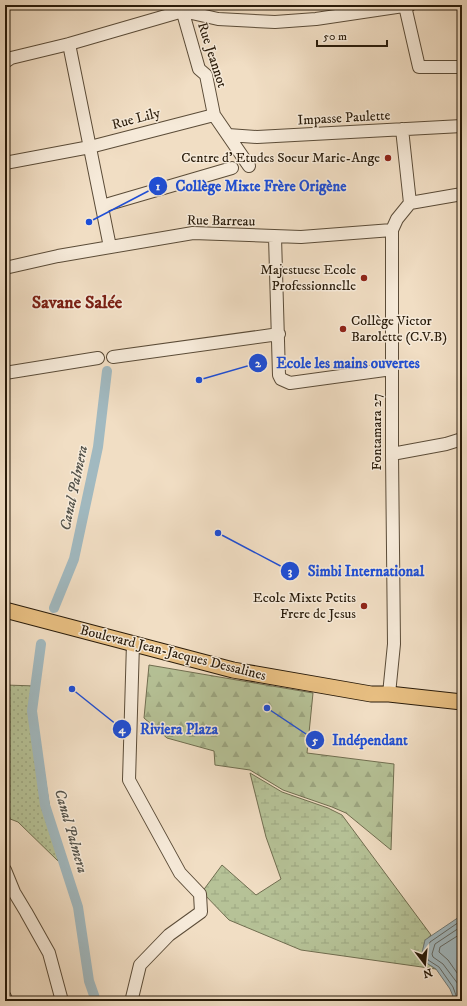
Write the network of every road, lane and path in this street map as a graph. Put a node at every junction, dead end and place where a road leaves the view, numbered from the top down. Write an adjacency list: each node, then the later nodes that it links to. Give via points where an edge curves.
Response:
1 (408, 6): 3 (street); 6 (street, via 419,67)
2 (182, 8): 3 (street, via 218,19 275,22 316,19); 4 (street); 7 (street, Rue Jeannot, via 199,69 206,75)
3 (360, 8)
4 (69, 44): 5 (street); 11 (street)
5 (5, 62)
6 (462, 67)
7 (214, 114): 10 (street); 11 (street, Rue Lily)
8 (462, 126): 9 (street, Impasse Paulette)
9 (402, 129): 10 (street, Impasse Paulette, via 257,137); 16 (street)
10 (228, 135): 13 (street)
11 (90, 147): 12 (street, Rue Lily); 17 (street)
12 (5, 163)
13 (249, 166)
14 (232, 168): 17 (street)
15 (462, 194): 16 (street)
16 (410, 203): 18 (street)
17 (102, 206): 20 (street)
18 (392, 230): 19 (street, Rue Barreau); 25 (street, Fontamara 27)
19 (275, 237): 20 (street, Rue Barreau, via 193,234); 22 (street)
20 (110, 247): 21 (street, Rue Barreau)
21 (5, 268)
22 (278, 334): 23 (street); 25 (street, via 279,375 281,379 290,383)
23 (113, 357)
24 (98, 358): 26 (street)
25 (392, 369): 28 (street, Fontamara 27)
26 (5, 373)
27 (462, 439): 28 (street)
28 (392, 454): 31 (street, Fontamara 27, via 394,644)
29 (5, 610): 30 (main road, Boulevard Jean-Jacques Dessalines)
30 (133, 643): 31 (main road, Boulevard Jean-Jacques Dessalines, via 233,670 371,694); 37 (street, via 129,780 180,873 200,894 201,912 169,935 140,965)
31 (389, 694): 32 (main road, Boulevard Jean-Jacques Dessalines)
32 (462, 702)
33 (5, 870): 36 (street, via 14,892 49,953)
34 (5, 997): 35 (street)
35 (6, 1001)
36 (62, 1001)
37 (132, 1001)

